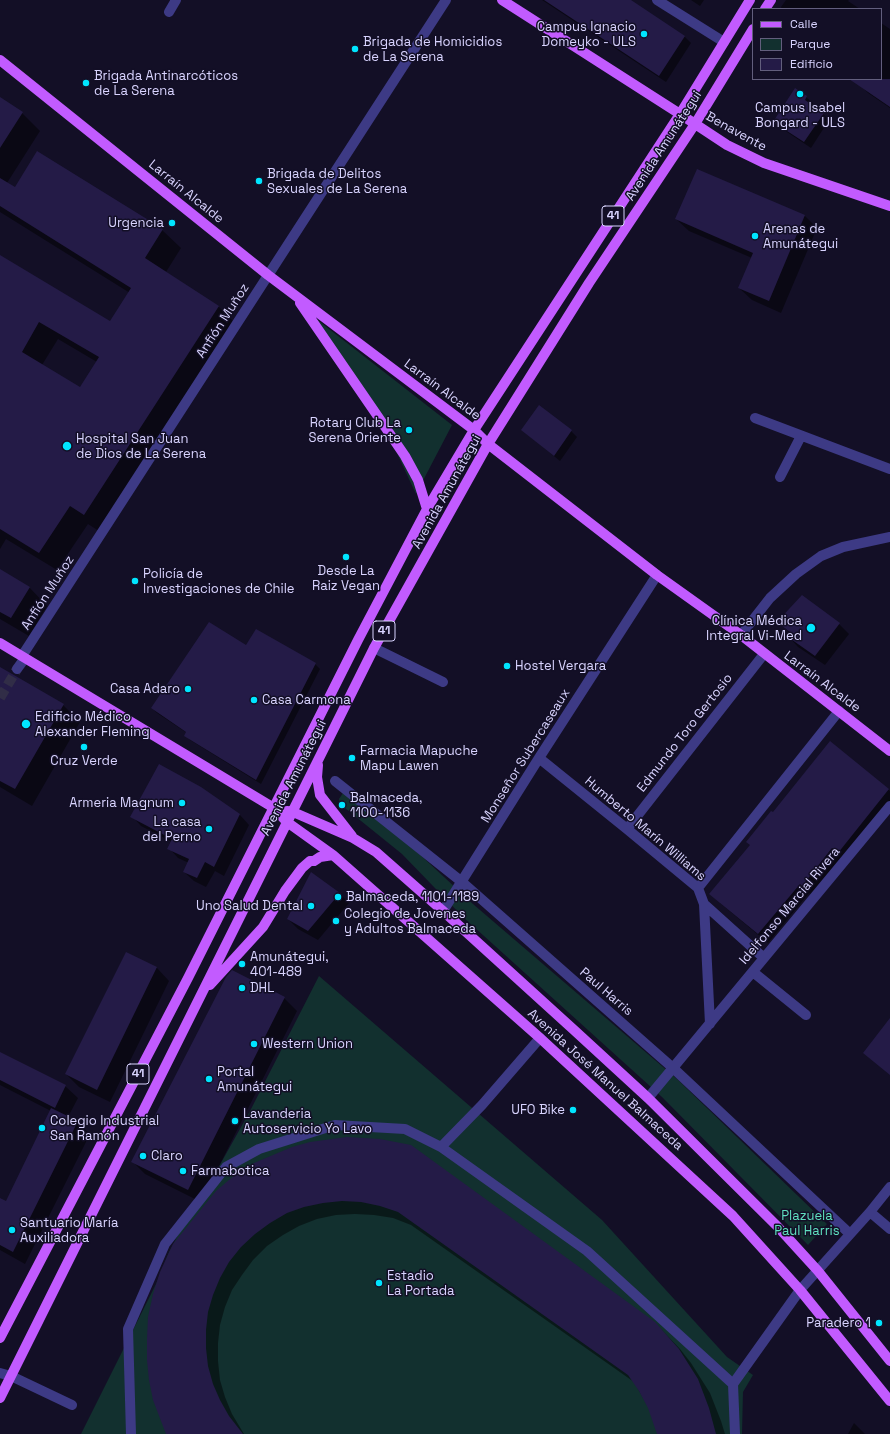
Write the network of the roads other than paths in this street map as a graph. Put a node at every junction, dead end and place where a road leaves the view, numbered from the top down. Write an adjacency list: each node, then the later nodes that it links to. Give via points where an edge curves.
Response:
1 (176, 0): 6 (street)
2 (446, 0): 13 (street, Anfión Muñoz)
3 (502, 0): 10 (main road, Benavente)
4 (658, 0): 8 (street)
5 (750, 0): 8 (main road, Avenida Amunátegui / 41)
6 (169, 12)
7 (752, 31): 11 (main road, Avenida Amunátegui / 41)
8 (724, 42): 10 (main road, Avenida Amunátegui / 41)
9 (0, 60): 13 (main road, Larraín Alcalde)
10 (680, 114): 11 (main road, Benavente); 16 (main road, Avenida Amunátegui / 41)
11 (695, 124): 12 (main road, Benavente, via 727,145 764,163); 18 (main road, Avenida Amunátegui / 41, via 589,283)
12 (890, 206)
13 (268, 275): 14 (main road, Larraín Alcalde); 28 (street, Anfión Muñoz)
14 (296, 296): 16 (main road, Larraín Alcalde); 21 (main road, via 405,456 418,480)
15 (755, 418): 17 (street)
16 (474, 430): 18 (main road, Larraín Alcalde); 21 (main road, Avenida Amunátegui / 41)
17 (801, 436): 19 (street); 20 (street)
18 (488, 444): 23 (main road, Larraín Alcalde); 26 (main road, Avenida Amunátegui / 41)
19 (890, 469)
20 (780, 476)
21 (427, 509): 37 (main road, Avenida Amunátegui / 41)
22 (890, 537): 24 (street, via 843,547 821,556 770,598)
23 (657, 575): 24 (main road, Larraín Alcalde); 33 (street, Monseñor Subercaseaux)
24 (741, 635): 27 (main road, Larraín Alcalde)
25 (0, 643): 28 (main road, Avenida José Manuel Balmaceda)
26 (374, 648): 30 (street); 34 (main road, Avenida Amunátegui / 41)
27 (764, 654): 31 (main road, Larraín Alcalde); 40 (street, Edmundo Toro Gertosio)
28 (24, 657): 29 (street, Anfión Muñoz); 37 (main road, Avenida José Manuel Balmaceda)
29 (17, 669)
30 (443, 682)
31 (839, 711): 32 (main road, Larraín Alcalde); 44 (street)
32 (890, 751)
33 (539, 758): 40 (street, Humberto Marín Williams); 43 (street, Monseñor Subercaseaux)
34 (318, 762): 38 (main road, Avenida Amunátegui / 41); 41 (main road, via 316,777 320,795)
35 (335, 781): 43 (street, Paul Harris)
36 (890, 806): 47 (street, Idelfonso Marcial Rivera)
37 (274, 808): 38 (main road, Avenida José Manuel Balmaceda); 39 (main road, Avenida José Manuel Balmaceda); 62 (main road, Avenida Amunátegui / 41)
38 (293, 812): 39 (main road, Avenida Amunátegui / 41); 41 (main road, Avenida José Manuel Balmaceda)
39 (287, 822): 42 (main road, Avenida José Manuel Balmaceda); 49 (main road, Avenida Amunátegui / 41)
40 (627, 829): 44 (street, Humberto Marín Williams)
41 (353, 838): 46 (main road, Avenida José Manuel Balmaceda, via 376,852)
42 (333, 855): 49 (main road, via 310,861 302,868 263,927); 52 (main road, Avenida José Manuel Balmaceda)
43 (462, 882): 46 (street, Monseñor Subercaseaux); 53 (street, Paul Harris)
44 (698, 888): 45 (street, Humberto Marín Williams)
45 (704, 904): 47 (street, Humberto Marín Williams); 51 (street)
46 (443, 911): 54 (main road, Avenida José Manuel Balmaceda)
47 (764, 958): 48 (street, Idelfonso Marcial Rivera)
48 (753, 972): 50 (street); 51 (street, Idelfonso Marcial Rivera)
49 (200, 995): 65 (main road, Avenida Amunátegui / 41)
50 (806, 1015)
51 (710, 1024): 53 (street, Idelfonso Marcial Rivera)
52 (540, 1038): 55 (street); 61 (main road, Avenida José Manuel Balmaceda, via 733,1216)
53 (673, 1068): 54 (street, Idelfonso Marcial Rivera); 59 (street, Paul Harris)
54 (648, 1098): 60 (main road, Avenida José Manuel Balmaceda, via 758,1206)
55 (442, 1147): 66 (street, via 587,1250); 70 (street, via 405,1129 334,1125 259,1149 226,1167 165,1244 128,1329)
56 (890, 1187): 57 (street)
57 (870, 1212): 58 (street); 59 (street)
58 (890, 1229)
59 (850, 1234): 60 (street)
60 (818, 1271): 61 (street); 63 (main road, Avenida José Manuel Balmaceda)
61 (800, 1290): 66 (street); 68 (main road, Avenida José Manuel Balmaceda)
62 (0, 1338)
63 (890, 1361)
64 (0, 1373): 65 (street)
65 (11, 1376): 67 (main road, Avenida Amunátegui / 41); 69 (street)
66 (733, 1384): 71 (street)
67 (0, 1398)
68 (890, 1401)
69 (72, 1405)
70 (131, 1434)
71 (735, 1434)

